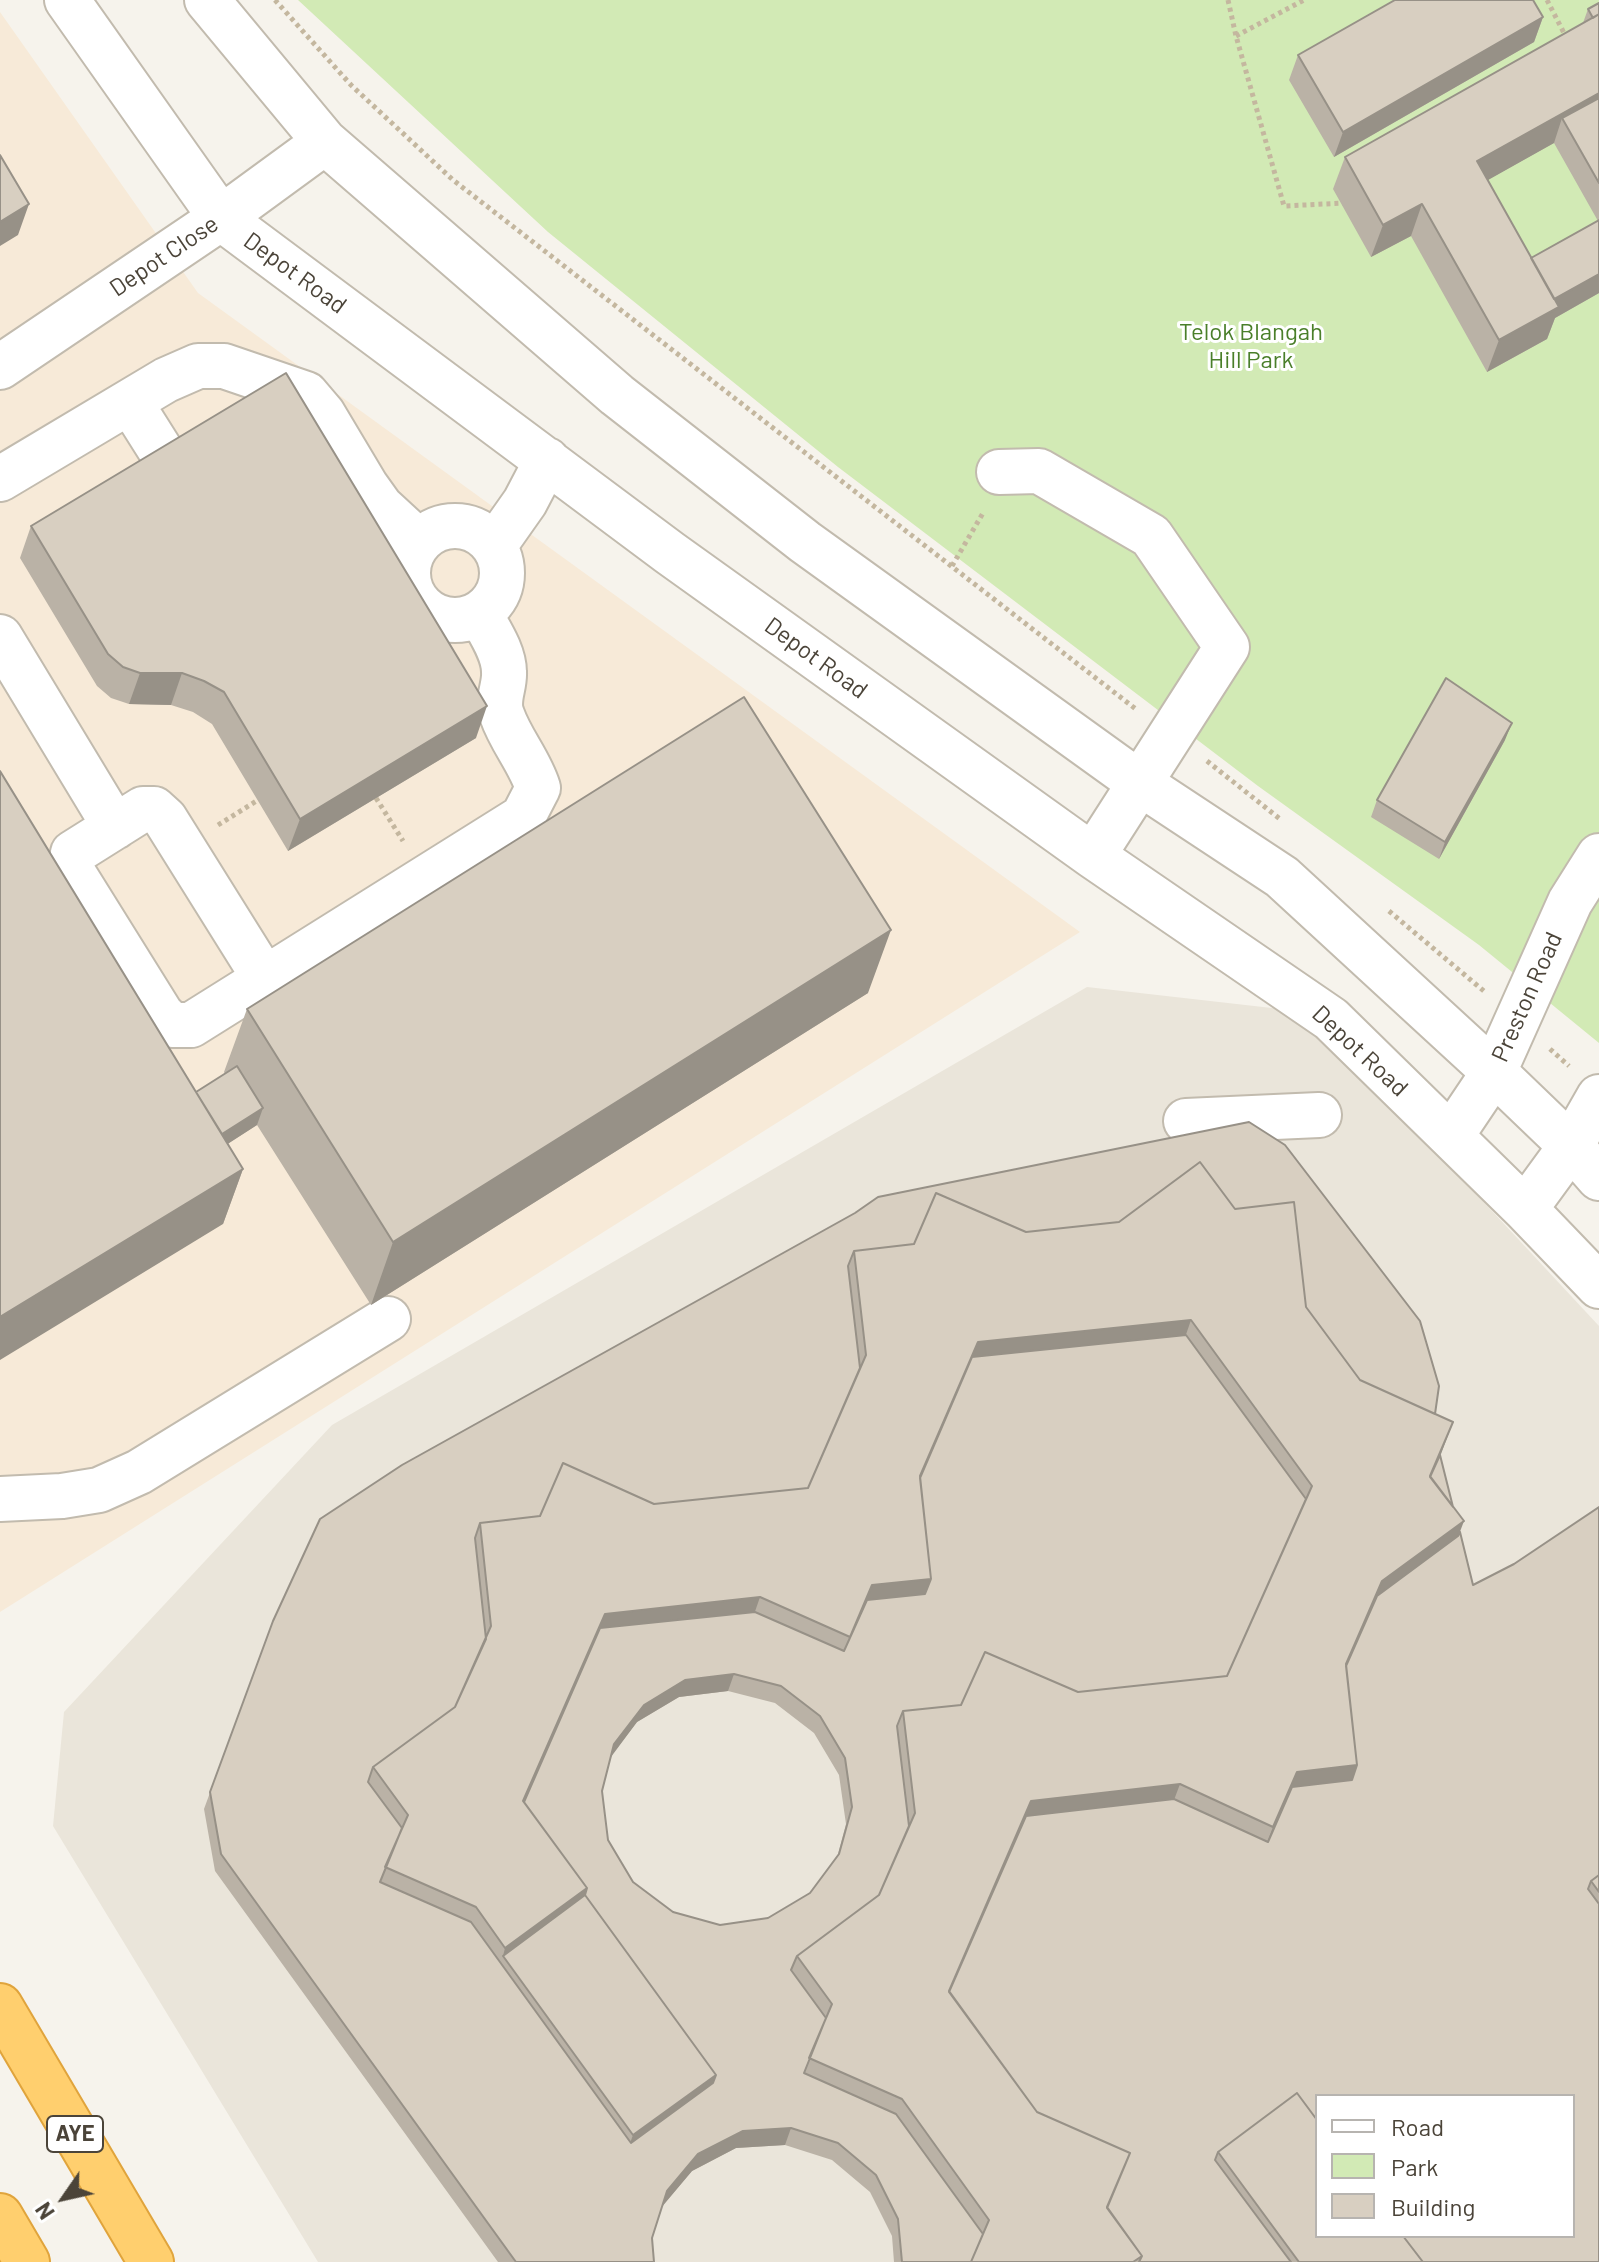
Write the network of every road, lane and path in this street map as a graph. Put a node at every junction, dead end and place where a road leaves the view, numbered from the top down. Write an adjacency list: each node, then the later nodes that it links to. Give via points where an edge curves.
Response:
1 (67, 0): 11 (street, Depot Road)
2 (207, 0): 9 (street)
3 (275, 0): 21 (path, via 351,85 453,180)
4 (1228, 0): 7 (path)
5 (1304, 0): 7 (path)
6 (1547, 0): 8 (path)
7 (1236, 36): 10 (path, via 1284,206)
8 (1568, 40)
9 (325, 142): 11 (street, Depot Close); 25 (street, via 617,395 805,542)
10 (1353, 205)
11 (221, 218): 12 (street, Depot Close); 14 (street, Depot Road)
12 (0, 367)
13 (130, 402): 15 (street); 17 (street); 19 (street, via 198,366 224,366 306,394 381,507)
14 (547, 460): 20 (street); 28 (street, Depot Road)
15 (171, 467)
16 (999, 472): 24 (street, via 1039,471 1151,536 1227,647)
17 (0, 479)
18 (980, 520): 21 (path)
19 (419, 542): 20 (street, via 436,530 457,526 478,532); 22 (street, via 409,563 409,585 420,604 437,617 459,620)
20 (494, 546): 22 (street, via 501,583 494,601)
21 (952, 566): 24 (path)
22 (480, 614): 31 (street, via 501,657 502,716 538,788 523,817)
23 (0, 637): 27 (street)
24 (1170, 737): 25 (street); 26 (path, via 1225,773)
25 (1141, 784): 28 (street); 33 (street, via 1282,877)
26 (1285, 824)
27 (115, 827): 31 (street, via 143,809 154,809 165,819); 31 (street, via 73,853 70,868 161,1014 172,1025 191,1025)
28 (1093, 856): 37 (street, Depot Road, via 1331,1019)
29 (1599, 856): 32 (street, Preston Road, via 1570,902)
30 (1380, 904): 32 (path)
31 (265, 979)
32 (1518, 1020): 33 (street, Preston Road); 34 (path)
33 (1494, 1072): 37 (street, Preston Road); 38 (street)
34 (1588, 1085): 38 (street)
35 (1319, 1115): 36 (street)
36 (1186, 1121)
37 (1451, 1136): 39 (street, Depot Road)
38 (1585, 1162): 39 (street)
39 (1525, 1209): 40 (street, Depot Road)
40 (1599, 1286)
41 (388, 1319): 42 (street, via 139,1472 99,1490)
42 (0, 1499)
43 (0, 2006): 46 (highway, AYE)
44 (0, 2216): 45 (highway)
45 (27, 2262)
46 (151, 2262)

